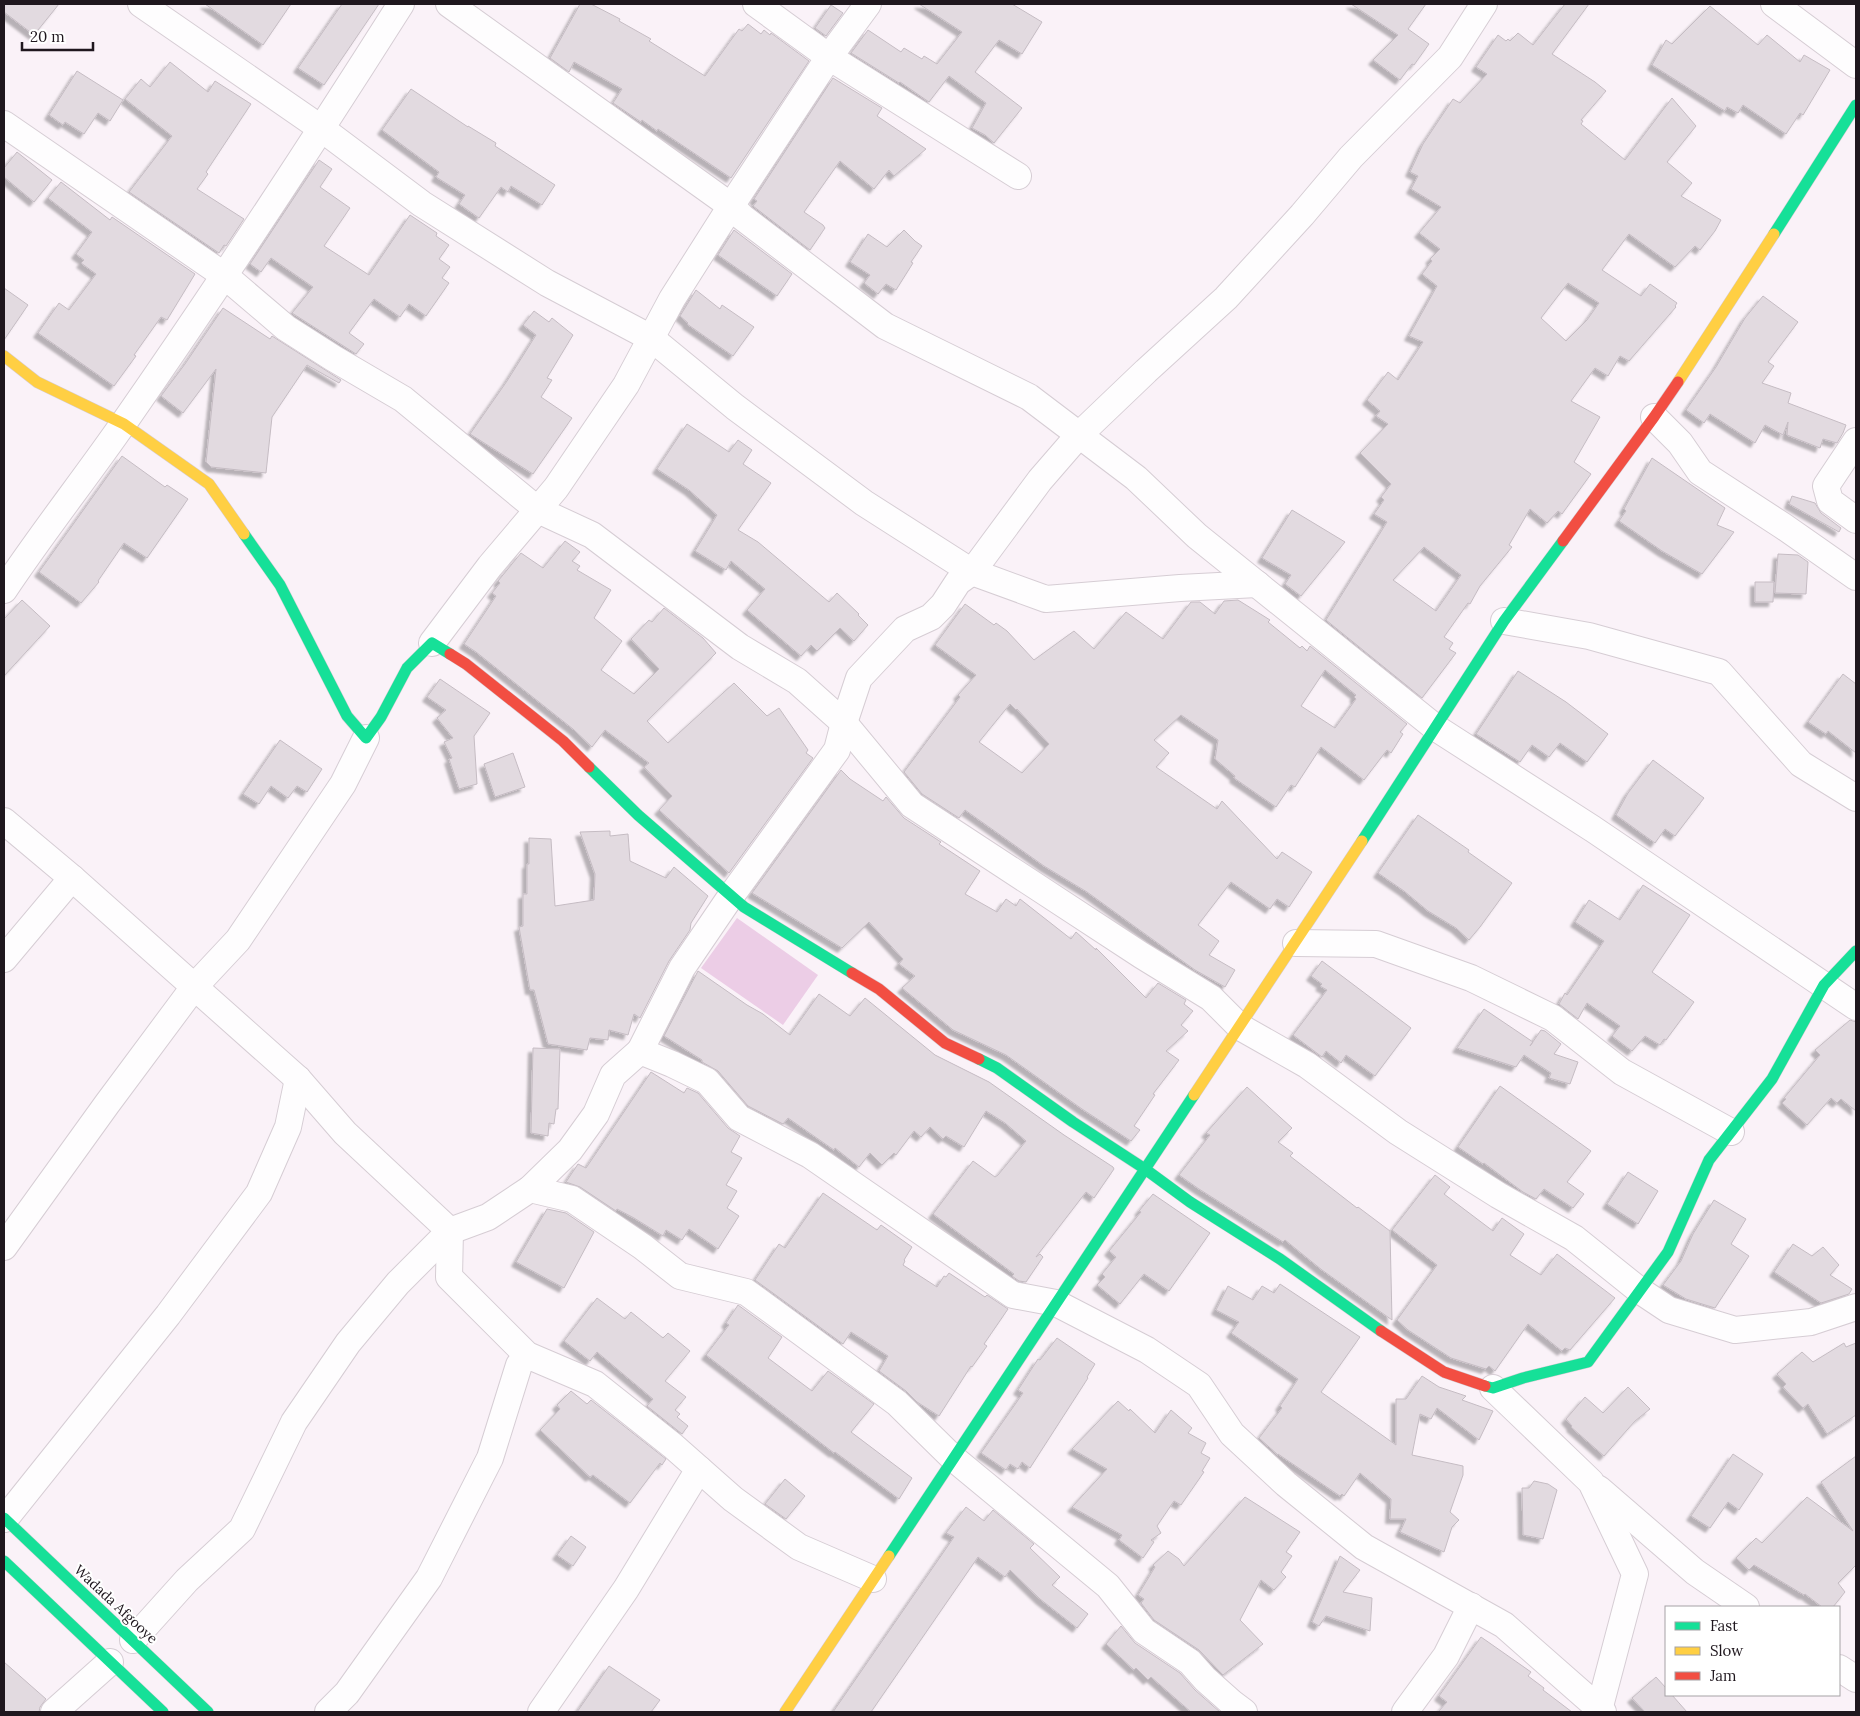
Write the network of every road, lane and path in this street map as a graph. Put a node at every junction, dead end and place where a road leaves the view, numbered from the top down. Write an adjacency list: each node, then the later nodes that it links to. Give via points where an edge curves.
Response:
1 (140, 4): 12 (street)
2 (401, 4): 12 (street)
3 (449, 4): 14 (street)
4 (756, 4): 8 (street)
5 (868, 4): 8 (street)
6 (1484, 4): 20 (street, via 1450,57 1351,157 1226,298)
7 (1774, 4): 9 (street)
8 (829, 57): 13 (street); 14 (street)
9 (1856, 65)
10 (1856, 105): 18 (main road)
11 (4, 124): 15 (street)
12 (322, 130): 15 (street); 16 (street, via 422,204 547,283)
13 (1018, 176)
14 (731, 206): 16 (street); 20 (street, via 885,326 1029,397)
15 (225, 276): 19 (street); 22 (street, via 286,328 402,399)
16 (651, 338): 22 (street, via 626,385); 24 (street, via 735,407 864,503)
17 (4, 356): 19 (main road, via 37,382)
18 (1654, 417): 26 (street, via 1680,443 1700,472); 28 (main road)
19 (124, 424): 25 (street); 32 (main road, via 209,484 280,585 347,716)
20 (1079, 435): 24 (street, via 1040,480); 27 (street, via 1136,478 1198,536)
21 (1856, 440): 23 (street, via 1826,486 1830,501)
22 (538, 510): 29 (street, via 490,566); 30 (street, via 592,535 740,647 797,681)
23 (1856, 520)
24 (972, 572): 27 (street, via 1046,599); 30 (street, via 958,582 931,617 905,629 859,678)
25 (8, 574)
26 (1856, 577)
27 (1257, 584): 31 (street)
28 (1504, 621): 31 (main road); 33 (street, via 1589,636 1719,672 1801,764)
29 (432, 643): 32 (main road, via 407,668); 36 (main road, via 466,664 563,741 638,815)
30 (844, 723): 36 (street, via 837,750); 43 (street, via 912,805 1211,998)
31 (1436, 728): 37 (main road); 40 (street)
32 (366, 738): 41 (street, via 343,784 238,940)
33 (1856, 798)
34 (4, 821): 35 (street)
35 (72, 878): 39 (street); 41 (street)
36 (731, 896): 44 (street, via 682,968); 47 (main road, via 879,989 945,1043 996,1068)
37 (1296, 943): 43 (main road); 46 (street, via 1376,944 1471,978 1552,1018 1622,1072)
38 (1856, 950): 40 (main road)
39 (4, 959)
40 (1824, 985): 42 (street); 46 (main road, via 1772,1079)
41 (194, 987): 45 (street); 50 (street)
42 (1856, 1007)
43 (1240, 1027): 47 (main road); 51 (street, via 1307,1065 1398,1132 1481,1185 1574,1238)
44 (640, 1051): 48 (street, via 612,1075 596,1114 570,1150); 52 (street, via 707,1082 739,1118 810,1155 1013,1295)
45 (298, 1079): 49 (street, via 345,1133); 59 (street, via 288,1127 259,1193 168,1315)
46 (1731, 1132): 51 (main road, via 1709,1160 1668,1252)
47 (1145, 1169): 52 (main road); 55 (main road, via 1444,1372)
48 (530, 1189): 49 (street, via 488,1217); 56 (street, via 572,1199 644,1247 680,1276 746,1292 897,1403)
49 (450, 1231): 54 (street, via 449,1277); 64 (street, via 398,1283 343,1350 294,1422 242,1528 186,1580)
50 (4, 1247)
51 (1639, 1290): 53 (street, via 1669,1310 1735,1330 1811,1322); 55 (main road, via 1588,1362)
52 (1056, 1303): 56 (main road); 62 (street, via 1147,1350 1199,1385 1232,1434 1286,1484 1364,1547)
53 (1856, 1307)
54 (527, 1355): 57 (street, via 595,1384); 72 (street, via 519,1365 490,1458 429,1578 348,1693)
55 (1493, 1388): 58 (street)
56 (953, 1458): 61 (main road); 75 (street, via 1108,1586 1144,1631 1190,1662)
57 (699, 1469): 61 (street, via 733,1499 799,1547); 73 (street, via 626,1589)
58 (1591, 1482): 63 (street, via 1695,1572); 68 (street, via 1635,1574)
59 (4, 1519): 64 (main road, Wadada Afgooye)
60 (4, 1561): 65 (main road)
61 (873, 1579): 74 (main road)
62 (1471, 1606): 68 (street, via 1504,1625); 76 (street, via 1446,1656)
63 (1745, 1606)
64 (133, 1640): 71 (main road, Wadada Afgooye)
65 (110, 1662): 69 (street); 70 (main road)
66 (1840, 1669): 67 (street)
67 (1856, 1679)
68 (1601, 1711)
69 (54, 1712)
70 (163, 1712)
71 (208, 1712)
72 (328, 1712)
73 (540, 1712)
74 (784, 1712)
75 (1244, 1712)
76 (1404, 1712)

